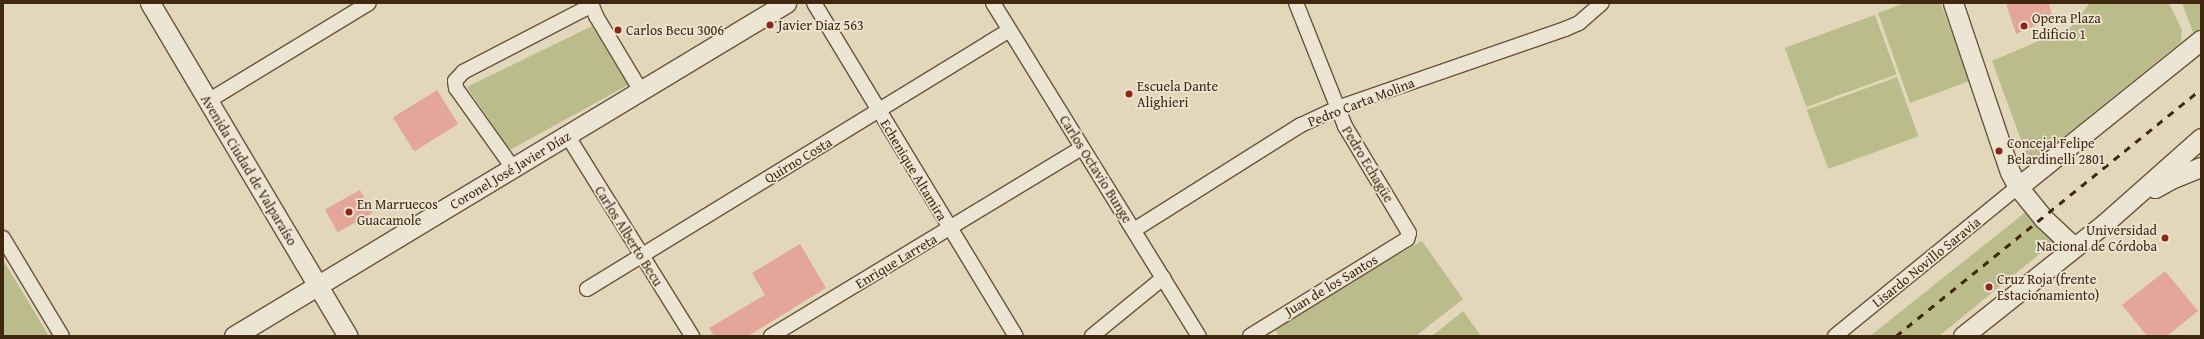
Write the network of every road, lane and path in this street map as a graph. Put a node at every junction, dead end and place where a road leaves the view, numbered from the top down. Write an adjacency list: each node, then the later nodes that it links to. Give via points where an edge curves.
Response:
1 (150, 3): 13 (main road, Avenida Ciudad de Valparaíso)
2 (369, 3): 13 (street)
3 (786, 3): 12 (main road, Coronel José Javier Díaz)
4 (814, 3): 15 (street, Echenique Altamira)
5 (993, 3): 10 (street, Carlos Octavio Bunge)
6 (1296, 3): 14 (street, Pedro Echagüe)
7 (1602, 3): 14 (street, Pedro Carta Molina, via 1579,23 1565,29)
8 (1953, 3): 21 (main road, via 2010,172)
9 (591, 4): 12 (street); 20 (street, via 463,72 455,81 456,88)
10 (1009, 30): 15 (street, Quirno Costa); 18 (street, Carlos Octavio Bunge)
11 (2201, 40): 21 (main road)
12 (641, 91): 16 (main road, Coronel José Javier Díaz)
13 (208, 101): 30 (main road, Avenida Ciudad de Valparaíso)
14 (1337, 108): 24 (street, Pedro Carta Molina, via 1283,134); 25 (street, Pedro Echagüe, via 1345,126)
15 (878, 111): 23 (street, Echenique Altamira); 28 (street, Quirno Costa)
16 (567, 135): 20 (main road, Coronel José Javier Díaz); 28 (street, Carlos Alberto Becu)
17 (2201, 138): 22 (main road)
18 (1082, 148): 23 (street, Enrique Larreta); 24 (street, Carlos Octavio Bunge)
19 (2201, 167): 22 (main road, via 2162,184)
20 (512, 168): 30 (main road, Coronel José Javier Díaz)
21 (2018, 187): 27 (main road, via 2043,218); 41 (street, Lisardo Novillo Saravia)
22 (2105, 223): 27 (main road)
23 (949, 229): 36 (street, Enrique Larreta); 37 (street, Echenique Altamira)
24 (1134, 230): 29 (street, Carlos Octavio Bunge)
25 (1409, 233): 40 (street, Juan de los Santos, via 1407,239)
26 (3, 238): 32 (street)
27 (2074, 247): 42 (main road)
28 (642, 256): 31 (street, Quirno Costa); 35 (street, Carlos Alberto Becu)
29 (1163, 278): 38 (street); 39 (street, Carlos Octavio Bunge)
30 (318, 286): 33 (main road, Coronel José Javier Díaz); 34 (main road, Avenida Ciudad de Valparaíso)
31 (587, 289)
32 (62, 336)
33 (234, 336)
34 (348, 336)
35 (692, 336)
36 (771, 336)
37 (1016, 336)
38 (1092, 336)
39 (1199, 336)
40 (1250, 336)
41 (1835, 336)
42 (1963, 336)

